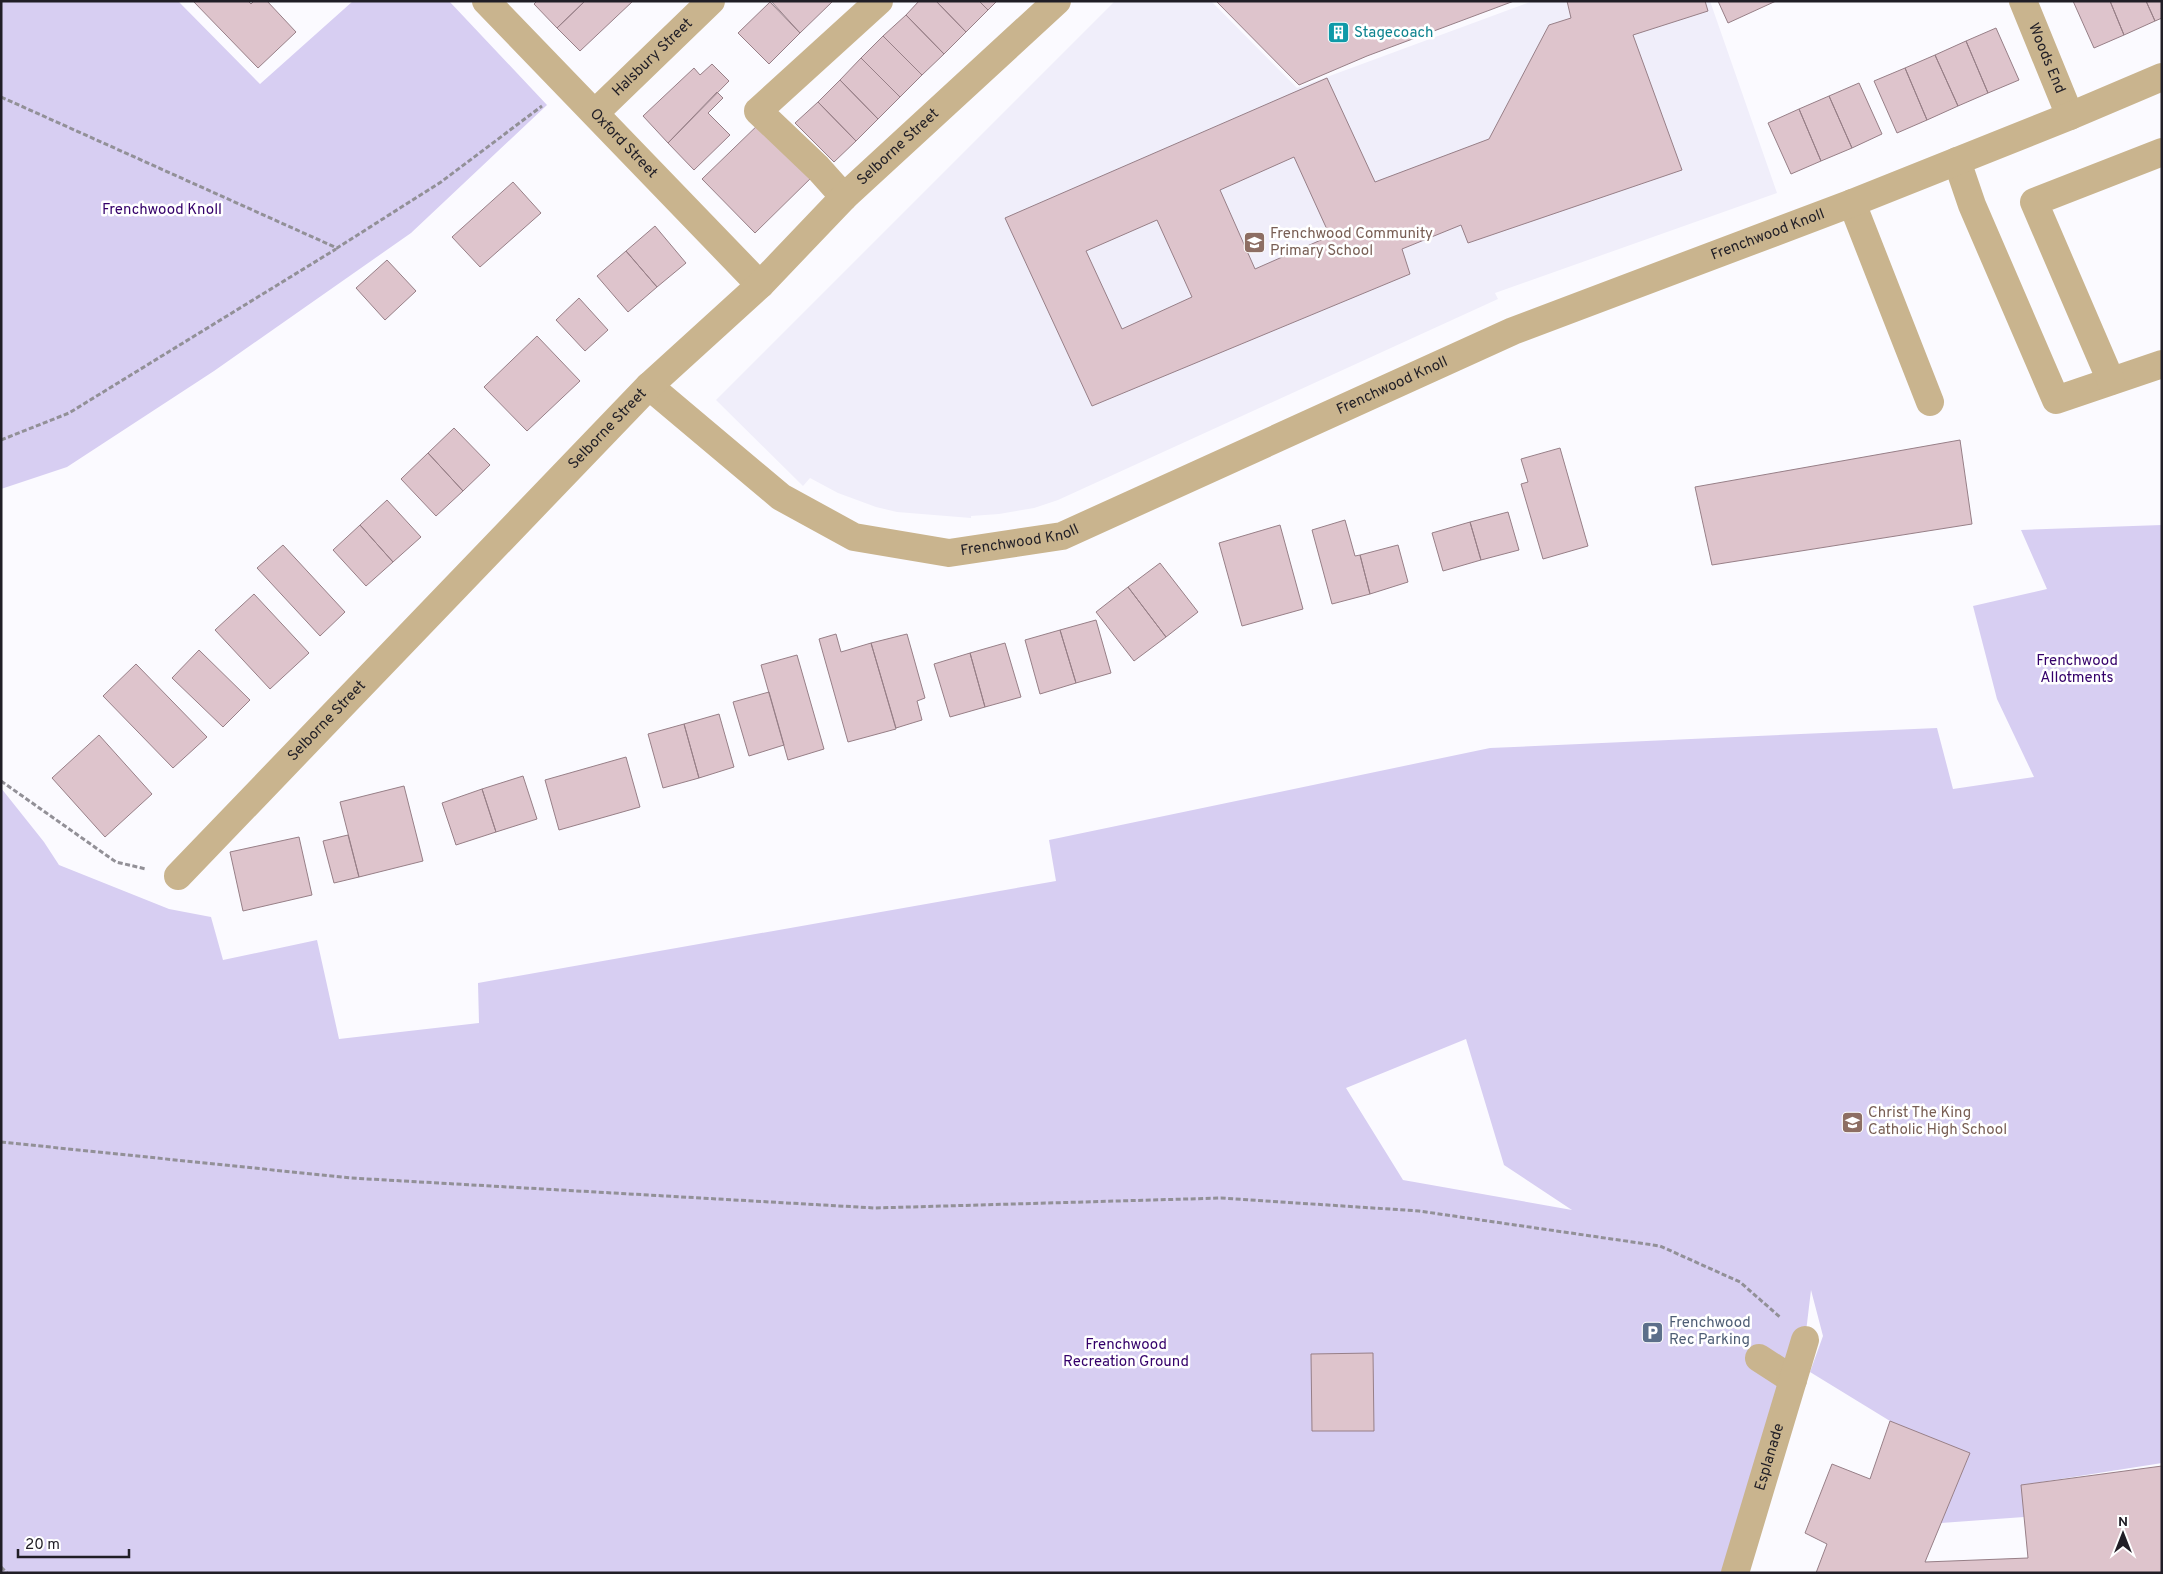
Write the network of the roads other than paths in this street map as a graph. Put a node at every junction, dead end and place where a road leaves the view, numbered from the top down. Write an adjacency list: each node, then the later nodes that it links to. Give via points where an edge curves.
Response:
1 (486, 1): 7 (street, Oxford Street)
2 (711, 1): 7 (street, Halsbury Street)
3 (879, 1): 11 (street, via 758,112)
4 (1057, 1): 11 (street, Selborne Street)
5 (2023, 1): 8 (street, Woods End)
6 (2162, 77): 8 (street, Frenchwood Knoll)
7 (595, 113): 13 (street, Oxford Street)
8 (2070, 116): 10 (street, Frenchwood Knoll)
9 (2162, 152): 15 (street, via 2034,202)
10 (1957, 161): 12 (street, Frenchwood Knoll); 15 (street, via 1972,205 2056,400)
11 (844, 197): 13 (street, Selborne Street)
12 (1852, 203): 16 (street, Frenchwood Knoll, via 1512,332 1062,536 949,553 854,537 781,497); 17 (street)
13 (760, 286): 16 (street, Selborne Street)
14 (2162, 364): 15 (street)
15 (2111, 381)
16 (649, 386): 18 (street, Selborne Street)
17 (1930, 402)
18 (178, 876)
19 (1805, 1340): 21 (street, Esplanade)
20 (1759, 1358): 21 (street)
21 (1793, 1380): 22 (street, Esplanade)
22 (1735, 1573)

